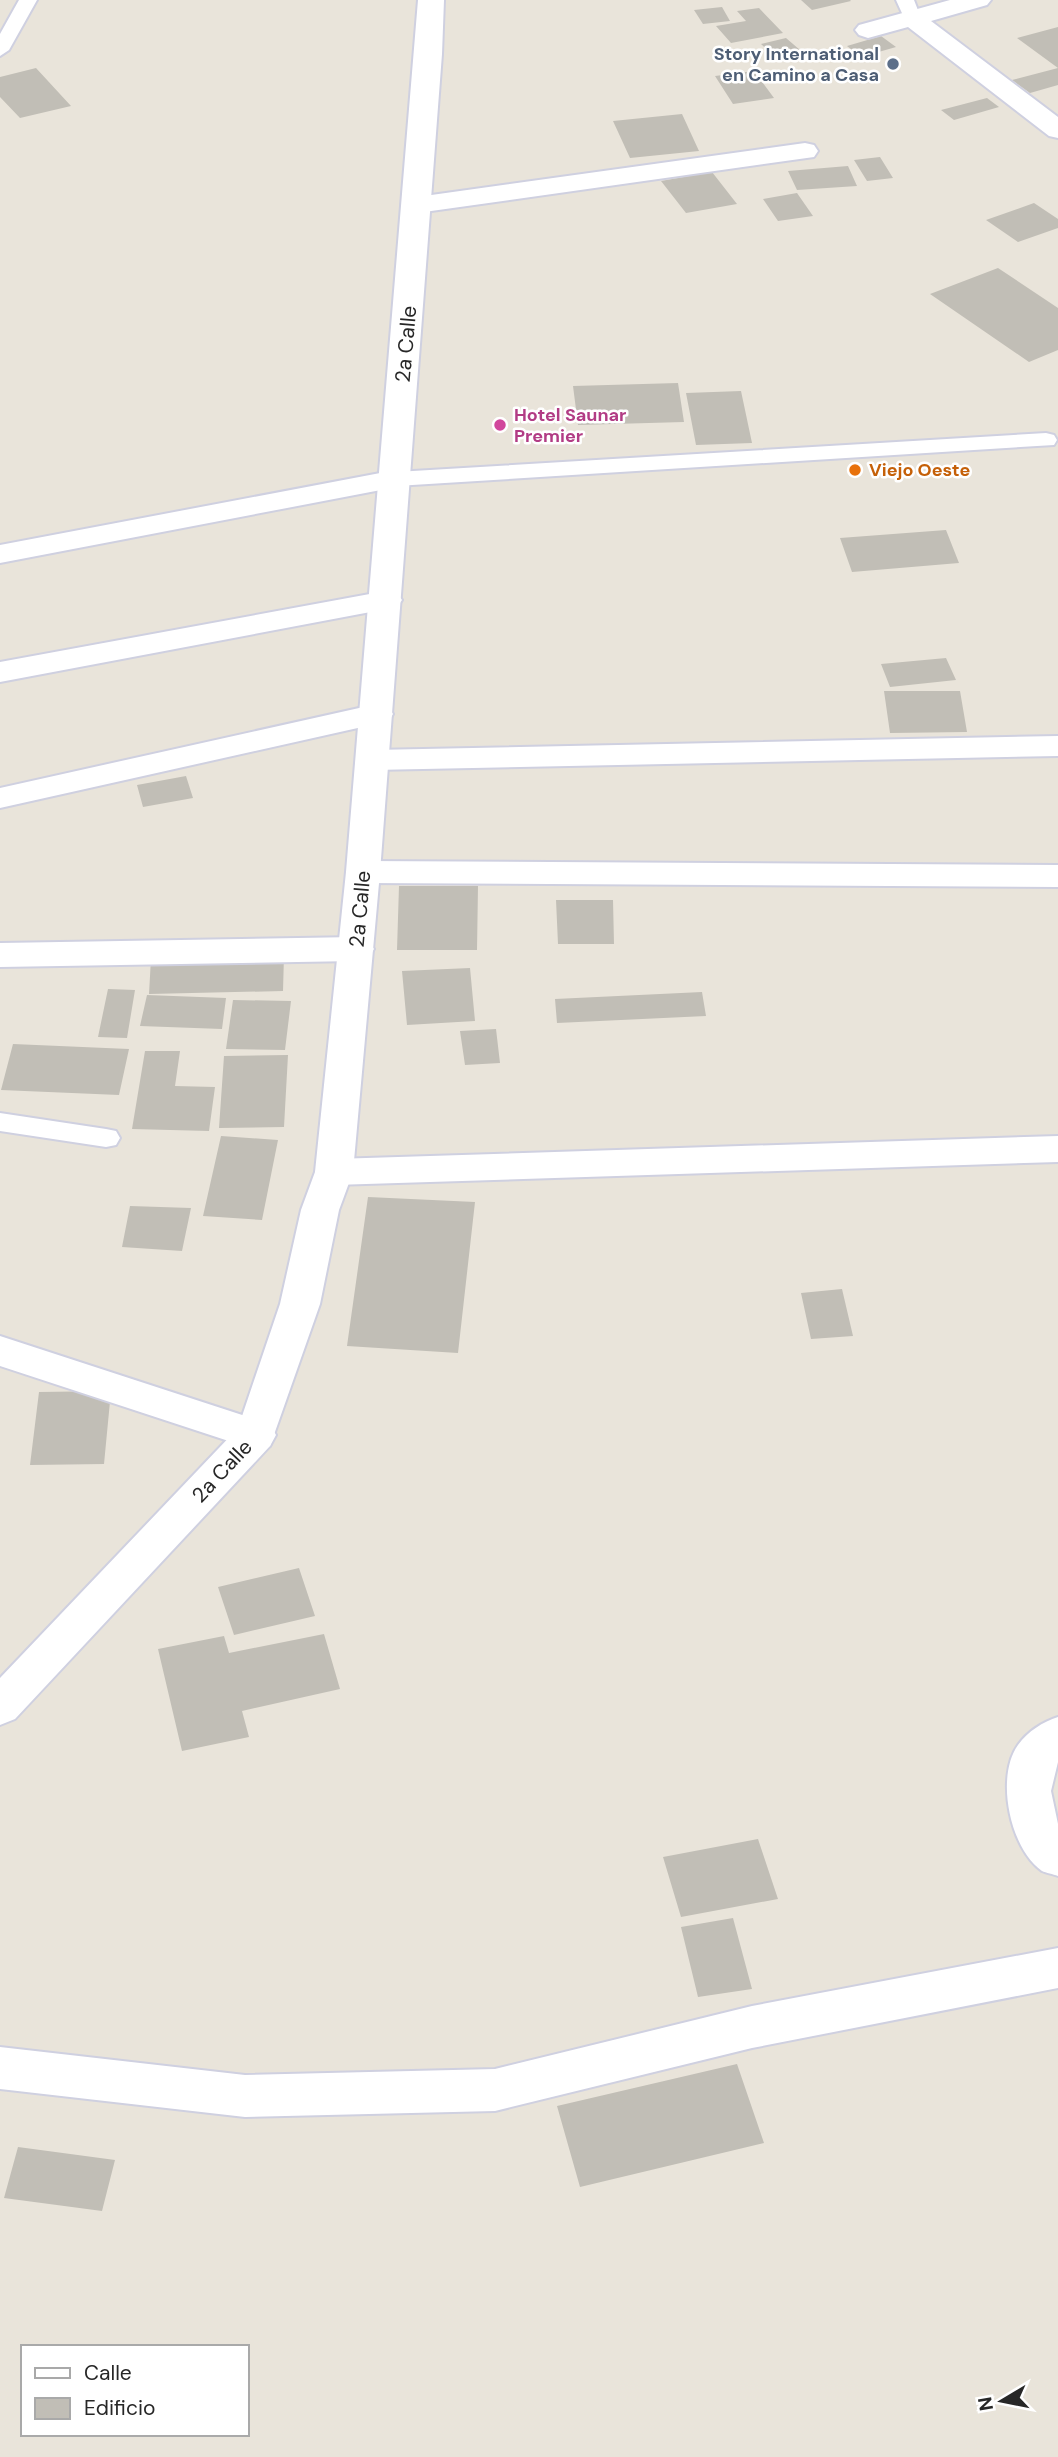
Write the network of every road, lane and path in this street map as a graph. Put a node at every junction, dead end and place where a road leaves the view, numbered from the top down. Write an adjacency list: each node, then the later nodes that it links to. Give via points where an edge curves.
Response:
1 (28, 0): 6 (lane)
2 (430, 0): 9 (street, 2a Calle)
3 (978, 0): 4 (street)
4 (909, 9): 5 (street); 7 (street)
5 (868, 30)
6 (0, 50)
7 (1058, 130)
8 (805, 151): 9 (street)
9 (417, 205): 11 (street, 2a Calle)
10 (1046, 440): 11 (lane)
11 (396, 479): 12 (street); 13 (street, 2a Calle)
12 (0, 554)
13 (386, 600): 14 (street); 15 (street, 2a Calle)
14 (0, 672)
15 (377, 714): 17 (street, 2a Calle); 18 (street)
16 (1058, 746): 17 (street)
17 (373, 760): 19 (street, 2a Calle)
18 (0, 798)
19 (363, 872): 20 (street); 21 (street, 2a Calle)
20 (1058, 876)
21 (356, 949): 22 (street); 26 (street, 2a Calle)
22 (0, 955)
23 (0, 1122): 24 (lane)
24 (106, 1138)
25 (1058, 1149): 26 (street)
26 (334, 1172): 28 (street, 2a Calle, via 320,1210 300,1304)
27 (0, 1351): 28 (street)
28 (256, 1435): 29 (street, 2a Calle)
29 (0, 1707)
30 (1058, 1735): 31 (street, via 1034,1757 1029,1791 1035,1829)
31 (1058, 1857)
32 (1058, 1968): 33 (street, via 752,2027 495,2090 245,2096)
33 (0, 2068)

